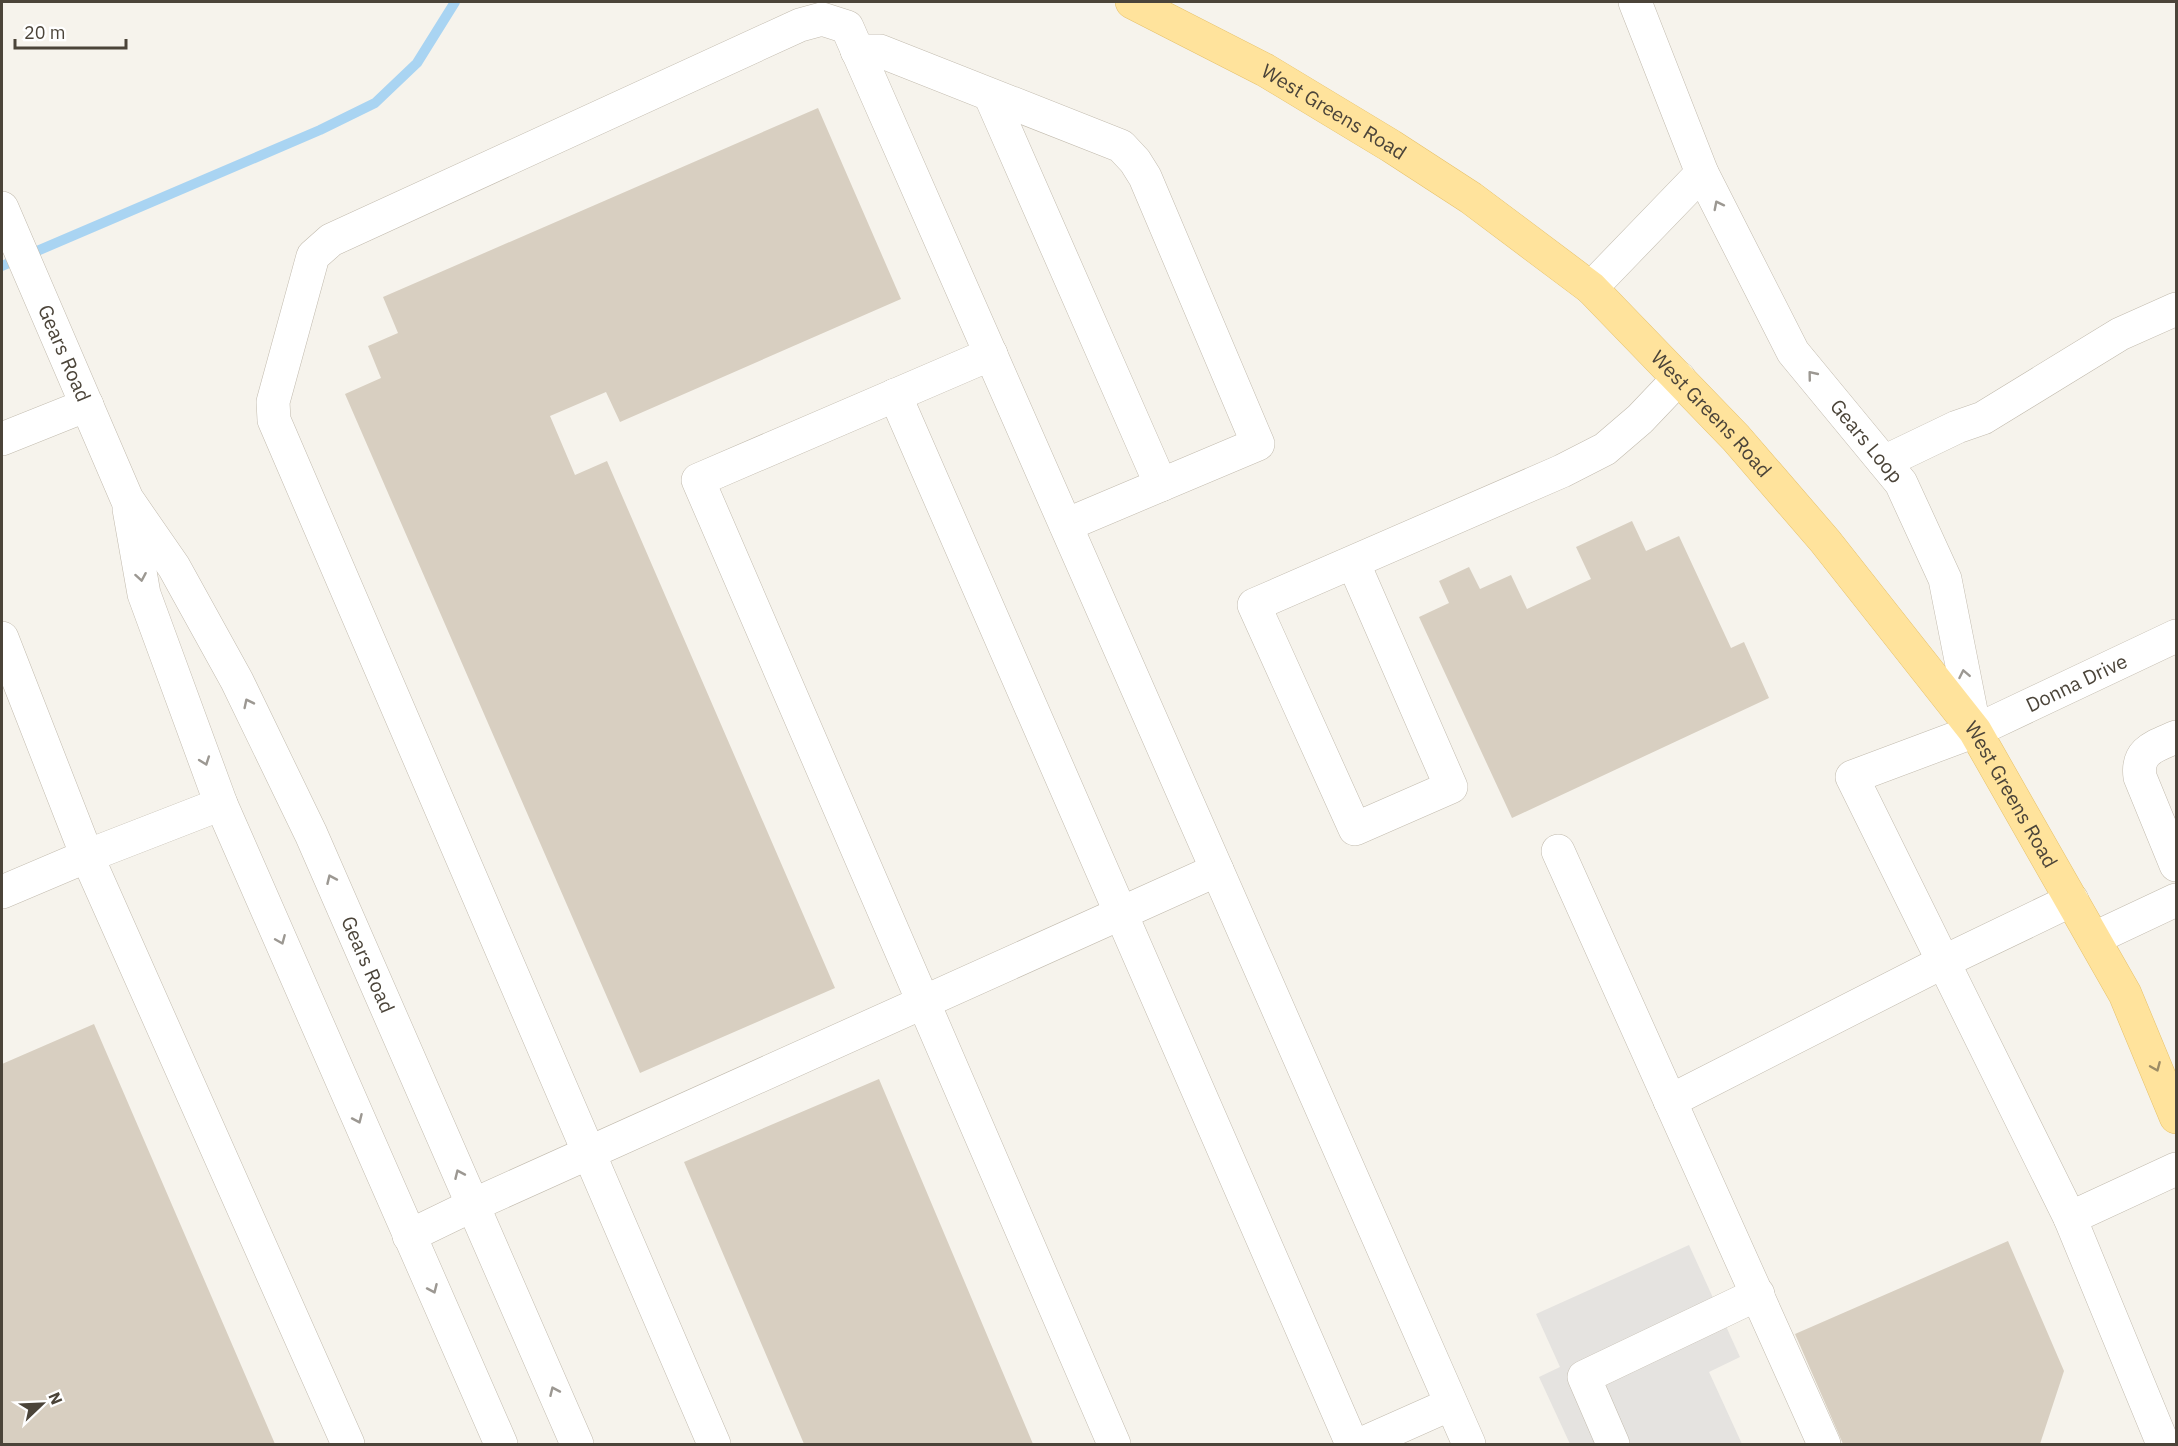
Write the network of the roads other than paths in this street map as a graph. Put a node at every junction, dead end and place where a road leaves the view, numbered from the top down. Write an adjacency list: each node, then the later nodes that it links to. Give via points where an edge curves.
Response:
1 (1132, 2): 7 (main road, West Greens Road, via 1265,70 1391,146 1471,198)
2 (1635, 2): 5 (street, Gears Loop)
3 (858, 51): 4 (street, via 880,51); 9 (street); 40 (street, via 847,27 822,19 800,25 330,240 313,256 273,402 274,420)
4 (990, 95): 15 (street); 15 (street, via 1120,146 1145,177 1258,444)
5 (1702, 173): 7 (street); 14 (street, Gears Loop, one-way to 5, via 1793,352)
6 (2, 208): 12 (street, Gears Road)
7 (1591, 288): 10 (main road, West Greens Road)
8 (2176, 309): 14 (street, via 2121,334 1983,418)
9 (991, 354): 11 (street); 17 (street)
10 (1679, 378): 18 (street, via 1605,448 1562,471); 21 (main road, West Greens Road, via 1825,541)
11 (895, 395): 32 (street); 36 (street, via 698,480)
12 (87, 405): 13 (street); 16 (street, Gears Road)
13 (2, 439)
14 (1884, 462): 21 (street, Gears Loop, one-way to 14, via 1945,579 1901,483)
15 (1161, 485): 17 (street)
16 (127, 499): 24 (street, Gears Road, one-way to 24, via 144,594); 42 (street, Gears Road, one-way to 16, via 311,834 237,681 174,567)
17 (1066, 525): 28 (street)
18 (1353, 562): 18 (street, via 1254,605 1355,830 1451,787)
19 (2176, 636): 21 (street, Donna Drive)
20 (2, 638): 26 (street)
21 (1975, 731): 30 (main road, West Greens Road); 34 (street, Donna Drive, via 1852,777)
22 (2176, 737): 23 (street, via 2146,751 2138,765 2140,777)
23 (2164, 802): 27 (street)
24 (221, 804): 26 (street); 44 (street, Gears Road, one-way to 44)
25 (1558, 851): 38 (street)
26 (87, 856): 29 (street); 47 (street)
27 (2175, 856)
28 (1217, 870): 32 (street); 46 (street)
29 (2, 892)
30 (2072, 900): 33 (main road, West Greens Road); 34 (street)
31 (2176, 900): 33 (street)
32 (1121, 914): 36 (street); 52 (street)
33 (2095, 938): 35 (main road, West Greens Road)
34 (1943, 962): 38 (street); 43 (street)
35 (2125, 994): 37 (main road, West Greens Road); 39 (main road, West Greens Road, one-way to 39)
36 (924, 1002): 40 (street); 51 (street)
37 (2176, 1052)
38 (1670, 1101): 45 (street)
39 (2176, 1117)
40 (588, 1154): 42 (street); 50 (street)
41 (2176, 1169): 43 (street)
42 (473, 1205): 44 (street); 49 (street, Gears Road, one-way to 42)
43 (2070, 1218): 57 (street)
44 (409, 1236): 48 (street, Gears Road, one-way to 48)
45 (1758, 1294): 55 (street, via 1584,1377); 56 (street)
46 (1451, 1404): 53 (street); 54 (street)
47 (348, 1444)
48 (501, 1444)
49 (577, 1444)
50 (714, 1444)
51 (1114, 1444)
52 (1352, 1444)
53 (1361, 1444)
54 (1469, 1444)
55 (1613, 1444)
56 (1824, 1444)
57 (2163, 1444)

